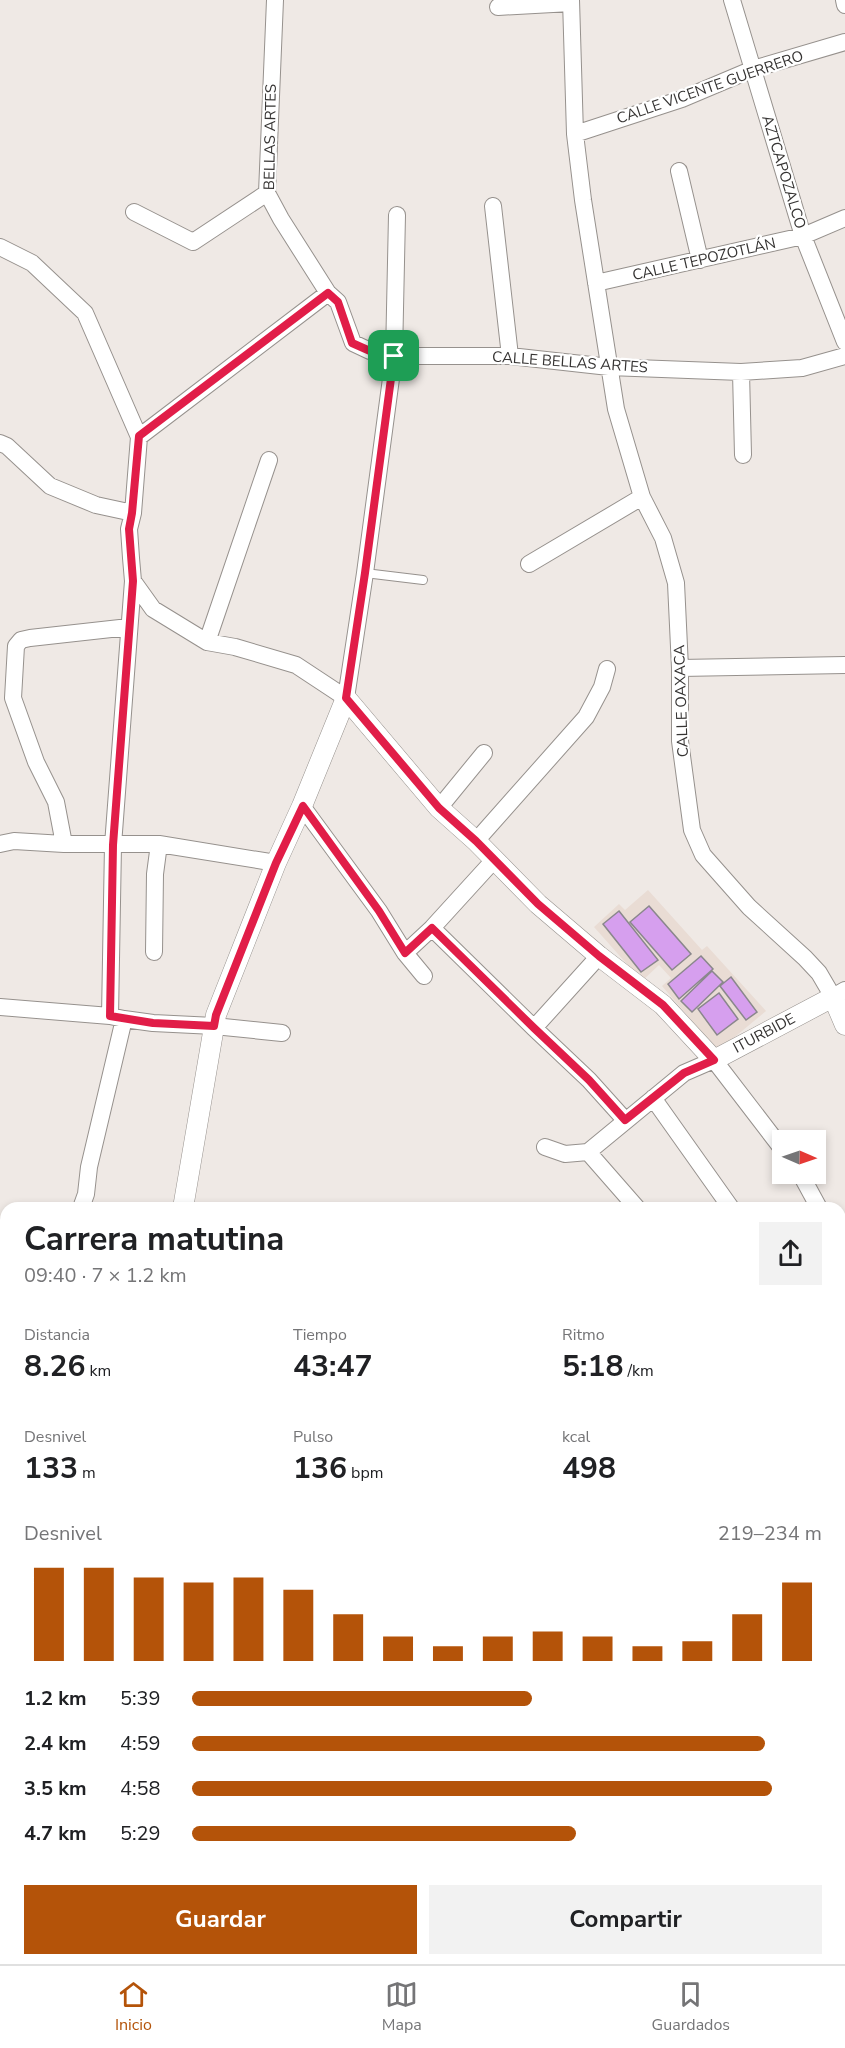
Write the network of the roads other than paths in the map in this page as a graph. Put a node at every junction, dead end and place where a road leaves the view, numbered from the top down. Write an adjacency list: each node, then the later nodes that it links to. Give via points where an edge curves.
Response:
1 (275, 0): 11 (street, BELLAS ARTES)
2 (732, 0): 8 (street, AZTCAPOZALCO)
3 (844, 0): 5 (street)
4 (571, 1): 6 (street); 9 (street, CALLE OAXACA)
5 (845, 5)
6 (498, 7)
7 (845, 42): 8 (street, CALLE VICENTE GUERRERO)
8 (753, 69): 9 (street, CALLE VICENTE GUERRERO, via 682,99); 16 (street, AZTCAPOZALCO)
9 (575, 134): 19 (street, CALLE OAXACA)
10 (679, 171): 18 (street)
11 (267, 193): 13 (street, via 193,242); 20 (street, BELLAS ARTES)
12 (493, 206): 23 (street)
13 (134, 212)
14 (397, 215): 22 (street)
15 (845, 218): 16 (street, CALLE TEPOZOTLÁN)
16 (803, 236): 18 (street, CALLE TEPOZOTLÁN); 21 (street, AZTCAPOZALCO)
17 (0, 247): 27 (street, via 32,263 85,313)
18 (700, 260): 19 (street, CALLE TEPOZOTLÁN)
19 (596, 283): 25 (street, CALLE OAXACA)
20 (328, 293): 22 (street, CALLE BELLAS ARTES, via 338,302 352,343); 27 (street)
21 (845, 342)
22 (394, 356): 23 (street, CALLE BELLAS ARTES); 34 (street)
23 (510, 356): 25 (street, CALLE BELLAS ARTES)
24 (845, 356): 26 (street, CALLE BELLAS ARTES, via 802,368)
25 (609, 367): 26 (street, CALLE BELLAS ARTES); 31 (street, CALLE OAXACA, via 616,409)
26 (741, 372): 29 (street)
27 (139, 436): 32 (street)
28 (0, 443): 32 (street, via 50,486 96,505)
29 (743, 455)
30 (269, 459): 38 (street)
31 (642, 497): 33 (street); 40 (street, CALLE OAXACA, via 663,538 675,583)
32 (132, 513): 36 (street, via 129,529)
33 (529, 564)
34 (365, 573): 35 (lane); 42 (street)
35 (423, 579)
36 (133, 581): 37 (street); 38 (street, via 153,609)
37 (129, 627): 48 (street, via 30,638 16,646 13,698 36,762 56,802); 50 (street)
38 (207, 642): 42 (street, via 235,646 296,665)
39 (845, 665): 40 (street)
40 (680, 668): 58 (street, CALLE OAXACA, via 680,741 692,830 704,855 749,907)
41 (607, 669): 46 (street, via 586,717)
42 (346, 698): 44 (street); 45 (street)
43 (484, 753): 45 (street)
44 (303, 806): 52 (street); 55 (street)
45 (439, 808): 46 (street)
46 (476, 841): 51 (street)
47 (0, 844): 48 (street)
48 (64, 844): 50 (street)
49 (159, 844): 50 (street); 52 (street); 54 (street)
50 (113, 845): 60 (street)
51 (494, 860): 53 (street); 56 (street)
52 (276, 863): 62 (street)
53 (432, 928): 55 (street); 63 (street)
54 (154, 952)
55 (405, 953): 57 (street)
56 (599, 956): 63 (street); 65 (street, via 663,1005)
57 (424, 976)
58 (839, 993): 61 (street, CALLE OAXACA); 65 (street, ITURBIDE)
59 (0, 1007): 60 (street)
60 (117, 1018): 62 (street); 72 (street)
61 (845, 1024)
62 (214, 1026): 64 (street); 73 (street)
63 (534, 1028): 67 (street)
64 (282, 1033)
65 (714, 1060): 66 (street, ITURBIDE, via 684,1073); 68 (street)
66 (653, 1098): 67 (street, ITURBIDE); 75 (street)
67 (625, 1120): 70 (street, ITURBIDE)
68 (772, 1136)
69 (545, 1147): 70 (street, via 565,1154)
70 (588, 1152): 74 (street)
71 (806, 1184): 76 (street)
72 (83, 1202)
73 (184, 1202)
74 (632, 1202)
75 (727, 1202)
76 (816, 1202)

